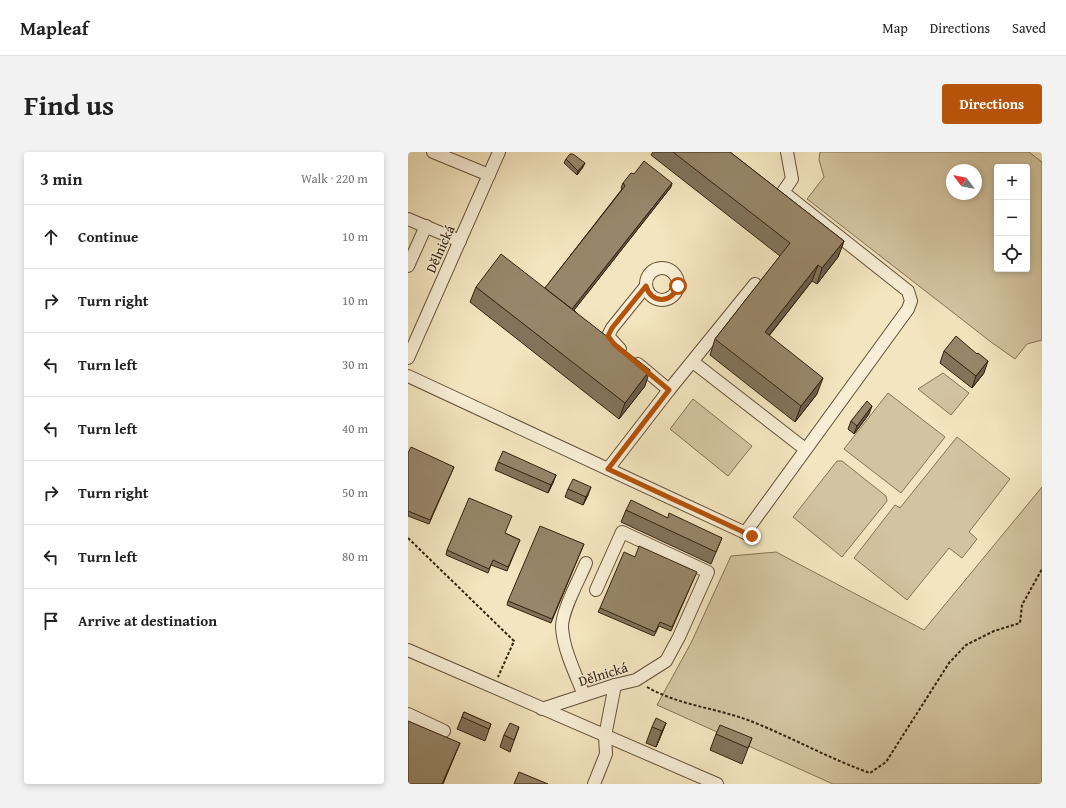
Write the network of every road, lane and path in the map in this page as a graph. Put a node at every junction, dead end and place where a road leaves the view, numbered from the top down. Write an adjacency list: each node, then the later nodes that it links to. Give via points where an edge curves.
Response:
1 (433, 152): 4 (street)
2 (499, 152): 4 (street, Dělnická)
3 (787, 152): 15 (street, via 792,179 783,192 908,291 911,301 908,309)
4 (489, 175): 7 (street, Dělnická)
5 (408, 219): 6 (street)
6 (426, 226): 7 (street); 8 (street)
7 (460, 240): 11 (street, Dělnická)
8 (408, 266)
9 (755, 284): 12 (street)
10 (646, 286): 14 (street, via 608,336 614,344)
11 (408, 358)
12 (693, 362): 14 (street); 15 (street)
13 (408, 376): 16 (street)
14 (669, 390): 16 (street)
15 (805, 449): 16 (street, via 748,534)
16 (608, 469)
17 (408, 538): 24 (path, via 514,641)
18 (586, 563): 25 (street, via 566,610 562,627 568,655)
19 (1042, 569): 22 (path, via 1022,605 1020,623 994,631 966,645 949,663 886,762 870,773 844,764 752,722 675,700)
20 (596, 590): 22 (street, Dělnická, via 622,532 708,572 680,637 666,660)
21 (408, 650): 24 (street)
22 (636, 680): 23 (street, Dělnická)
23 (615, 685): 25 (street, Dělnická); 29 (street)
24 (493, 688): 26 (street)
25 (584, 695): 26 (street, Dělnická)
26 (542, 709): 29 (street)
27 (408, 714): 28 (street)
28 (444, 731)
29 (604, 736): 30 (street, via 606,754); 31 (street)
30 (594, 784)
31 (717, 784)

